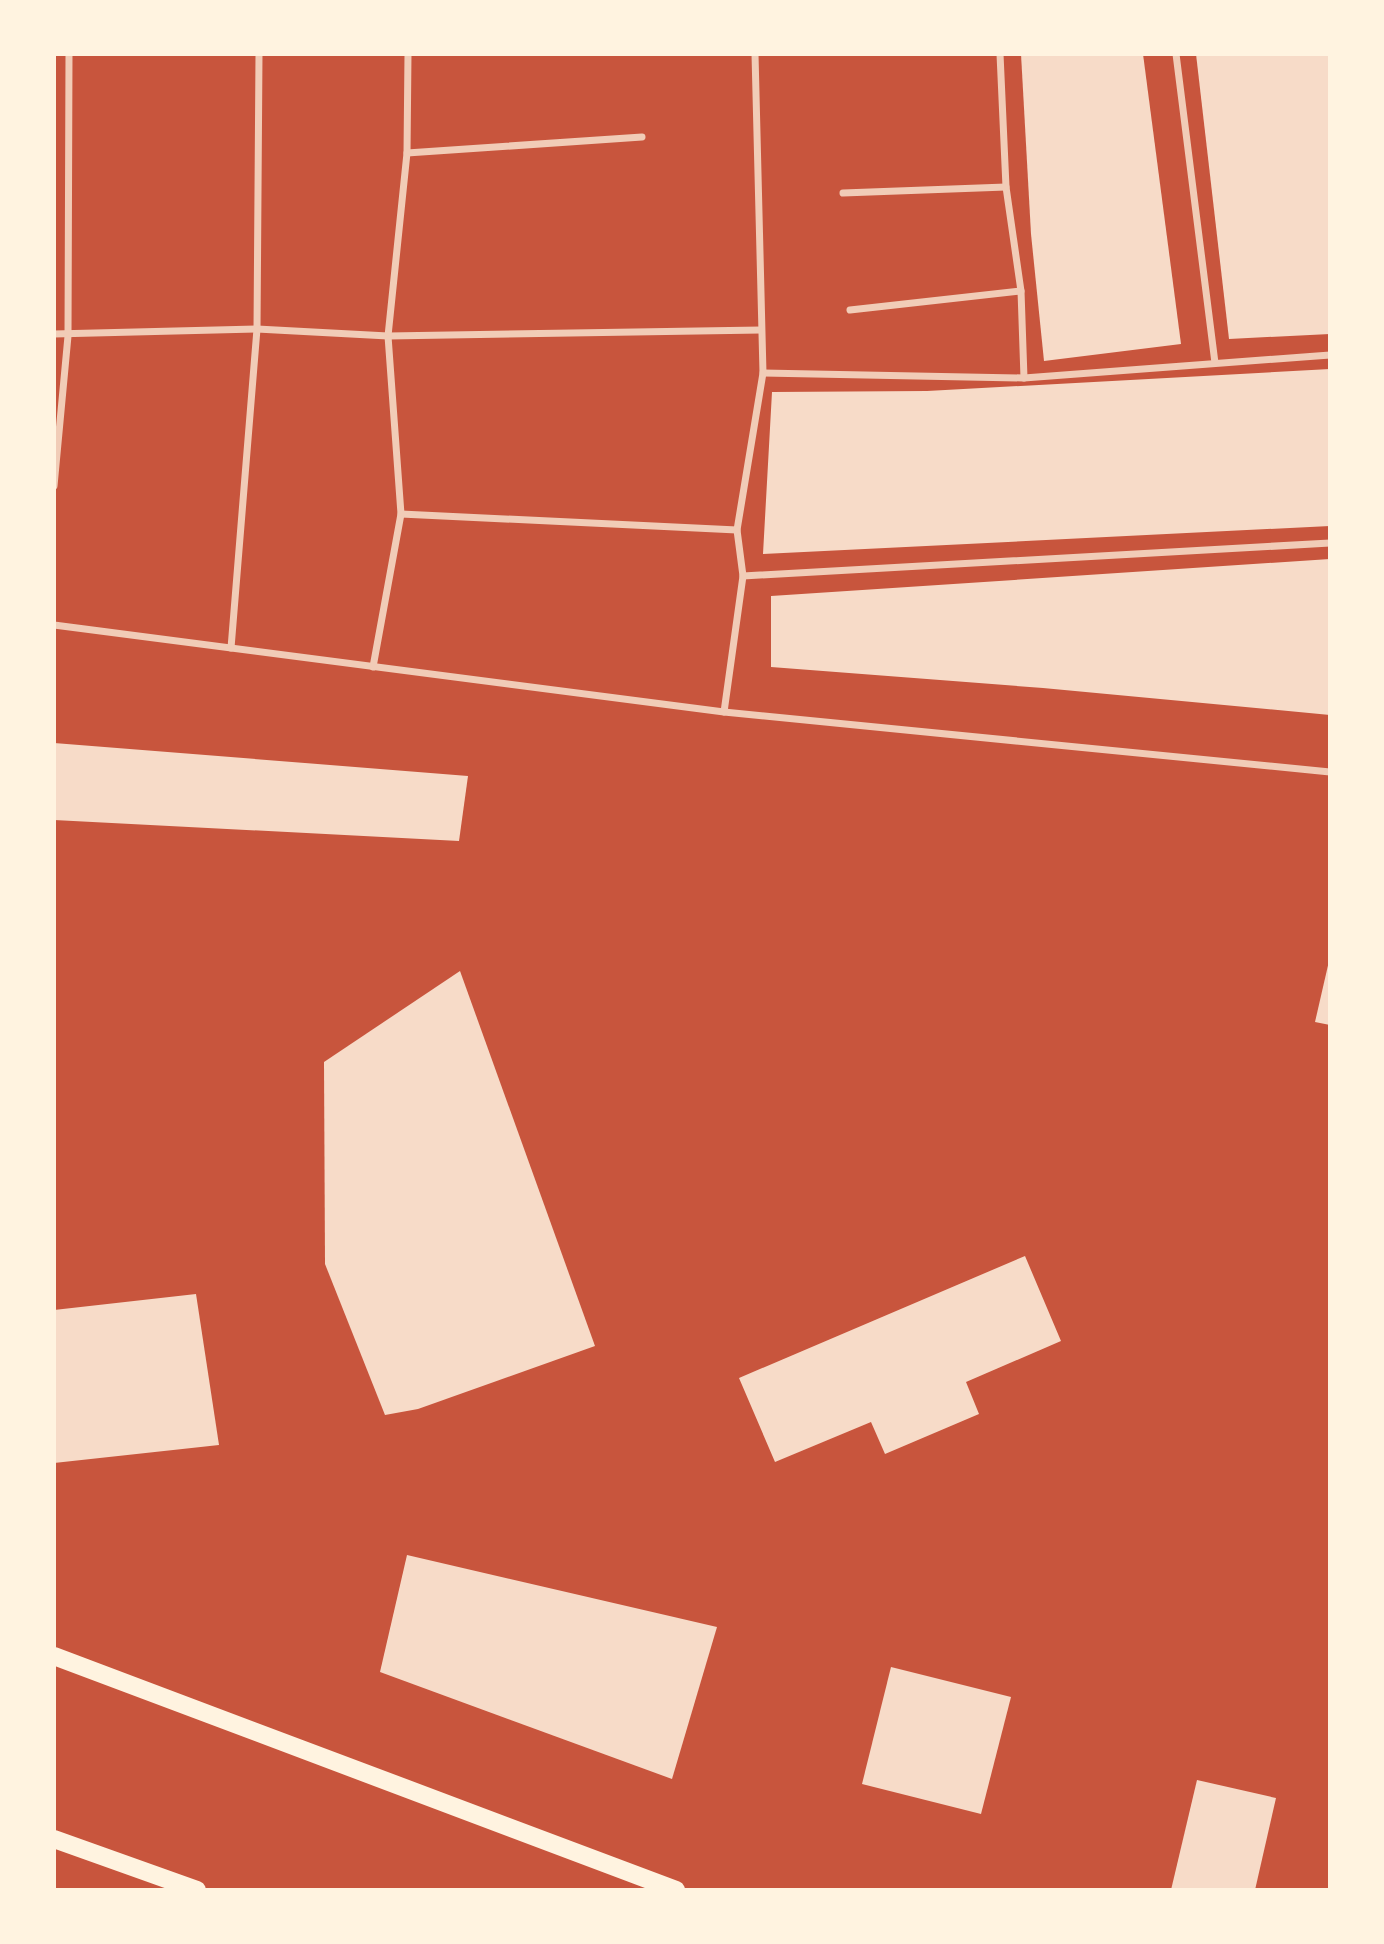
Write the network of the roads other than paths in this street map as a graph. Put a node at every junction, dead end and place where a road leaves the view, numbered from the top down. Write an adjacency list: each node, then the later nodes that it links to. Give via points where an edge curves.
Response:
1 (69, 54): 16 (street)
2 (259, 54): 13 (street)
3 (408, 54): 8 (street)
4 (755, 54): 14 (street)
5 (1000, 54): 9 (street)
6 (1176, 54): 19 (street)
7 (642, 137): 8 (street)
8 (407, 153): 17 (street)
9 (1006, 187): 10 (street); 11 (street)
10 (843, 193)
11 (1021, 291): 12 (street); 21 (street)
12 (850, 310)
13 (257, 329): 16 (street); 17 (street); 28 (street)
14 (761, 330): 17 (street); 20 (street)
15 (54, 334): 16 (street)
16 (68, 335): 22 (street)
17 (388, 335): 23 (street)
18 (1330, 355): 19 (street)
19 (1215, 363): 21 (street)
20 (762, 373): 21 (street); 24 (street)
21 (1024, 378)
22 (54, 486)
23 (401, 514): 24 (street); 29 (street)
24 (737, 530): 26 (street)
25 (1330, 543): 26 (street)
26 (743, 576): 30 (street)
27 (54, 625): 28 (street)
28 (231, 648): 29 (street)
29 (373, 667): 30 (street)
30 (724, 712): 31 (street)
31 (1330, 772)
32 (54, 1656): 35 (main road)
33 (54, 1839): 34 (main road)
34 (197, 1890)
35 (676, 1890)

